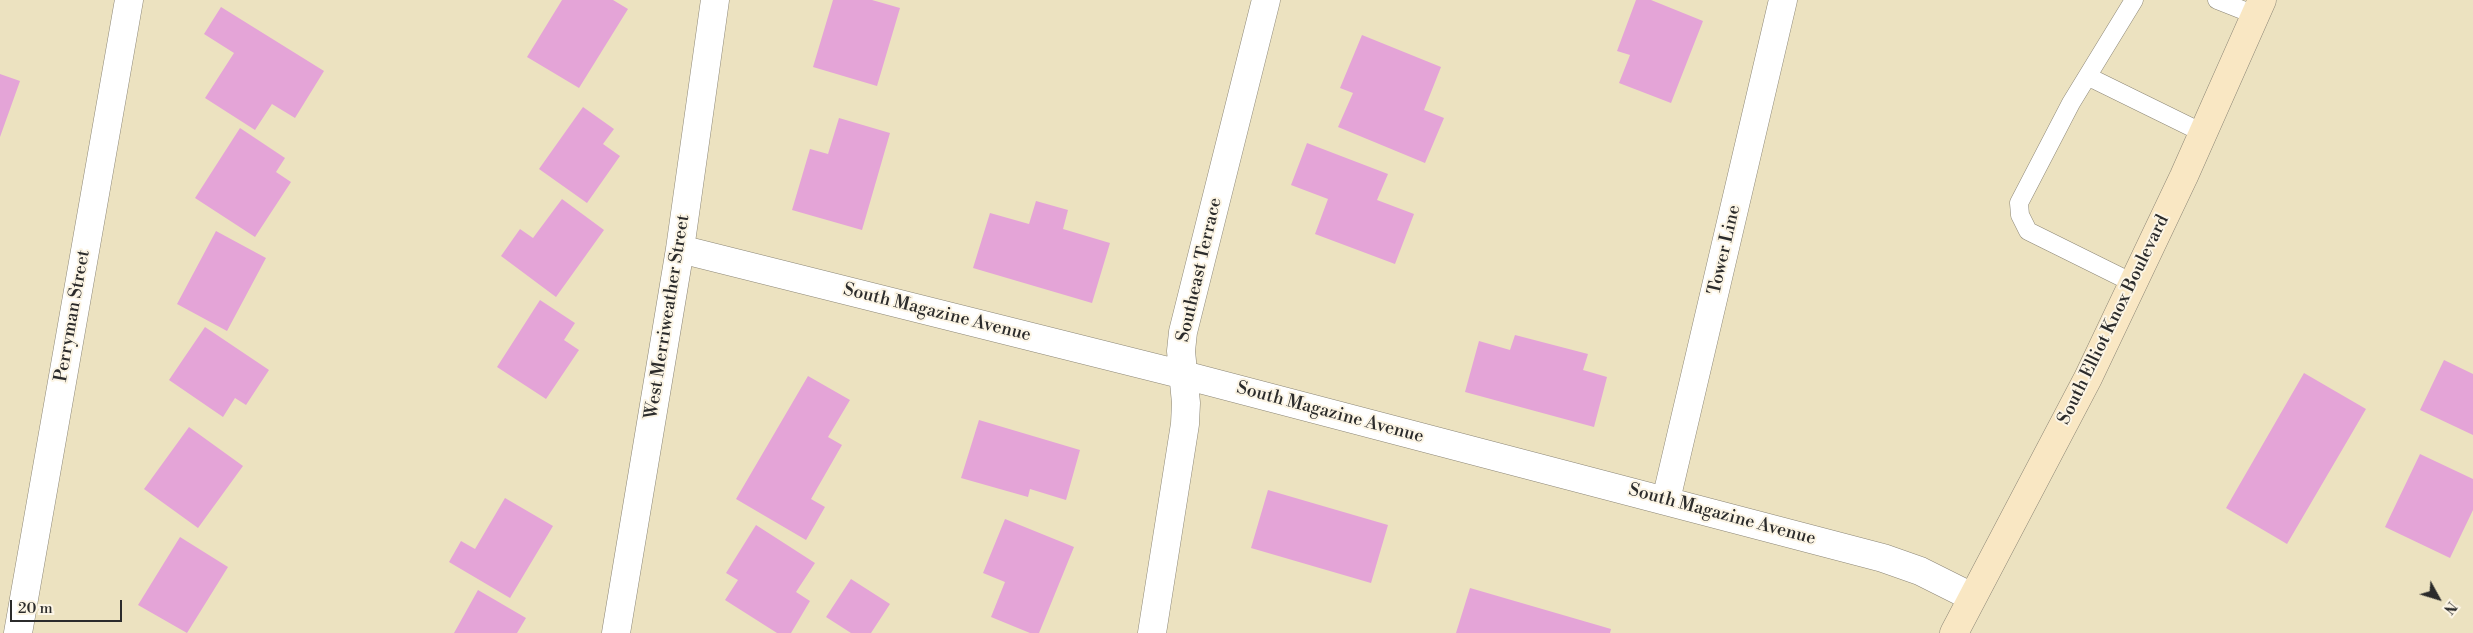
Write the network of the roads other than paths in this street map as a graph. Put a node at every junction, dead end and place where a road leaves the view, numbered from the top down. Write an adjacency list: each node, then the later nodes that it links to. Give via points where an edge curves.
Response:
1 (129, 0): 15 (street, Perryman Street)
2 (715, 0): 10 (street, West Merriweather Street)
3 (1266, 0): 12 (street, Southeast Terrace, via 1183,332)
4 (1783, 0): 13 (street, Tower Line)
5 (2134, 0): 8 (lane)
6 (2217, 0): 7 (lane)
7 (2259, 8): 9 (main road, South Elliot Knox Boulevard)
8 (2086, 78): 9 (lane); 11 (lane, via 2019,203 2020,215 2028,231)
9 (2203, 133): 11 (main road, South Elliot Knox Boulevard)
10 (680, 249): 12 (street, South Magazine Avenue); 16 (street, West Merriweather Street)
11 (2133, 283): 14 (main road, South Elliot Knox Boulevard, via 2088,378)
12 (1184, 375): 13 (street, South Magazine Avenue); 17 (street, Southeast Terrace, via 1185,424)
13 (1666, 500): 14 (street, South Magazine Avenue, via 1902,563)
14 (1972, 597): 18 (main road, South Elliot Knox Boulevard)
15 (18, 633)
16 (616, 633)
17 (1152, 633)
18 (1954, 633)

